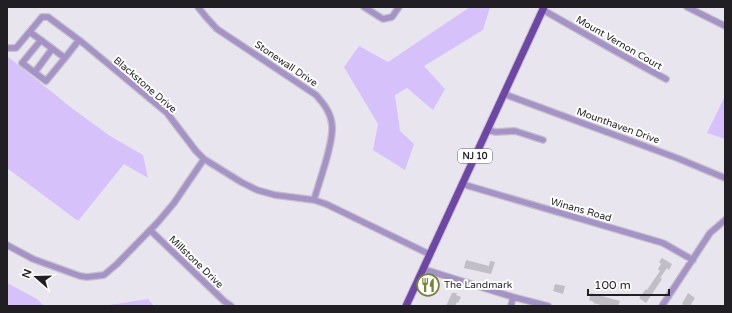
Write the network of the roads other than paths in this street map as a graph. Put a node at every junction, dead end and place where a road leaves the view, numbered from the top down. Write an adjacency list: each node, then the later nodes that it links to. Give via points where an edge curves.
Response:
1 (198, 7): 21 (street, Stonewall Drive, via 218,29 316,95 329,113 332,126 330,144)
2 (364, 7): 3 (street, via 383,20 392,17)
3 (399, 7)
4 (688, 7): 6 (street)
5 (544, 8): 14 (street, Mount Vernon Court, via 620,56); 15 (main road, NJ 10)
6 (725, 26)
7 (30, 32): 8 (street); 9 (street, Blackstone Drive, via 42,17 48,17); 10 (street, Blackstone Drive, via 16,48)
8 (40, 40): 11 (street); 13 (street, via 22,63)
9 (79, 40): 12 (street); 18 (street, Blackstone Drive, via 167,113)
10 (7, 48)
11 (52, 49): 12 (street); 13 (street)
12 (65, 58): 13 (street, via 46,81)
13 (34, 72)
14 (666, 79)
15 (504, 94): 16 (main road, NJ 10); 19 (street, Mounthaven Drive)
16 (487, 130): 17 (street, via 515,131); 20 (main road, NJ 10)
17 (543, 140)
18 (204, 158): 21 (street, Blackstone Drive, via 257,190); 23 (street, via 174,203)
19 (725, 178)
20 (462, 184): 25 (main road, NJ 10); 26 (street, Winans Road, via 663,243)
21 (314, 200): 25 (street, Blackstone Drive)
22 (725, 220): 26 (street, via 710,233)
23 (150, 230): 24 (street, via 110,271 87,278 33,259); 29 (street, Millstone Drive)
24 (7, 245)
25 (429, 254): 27 (main road, NJ 10)
26 (692, 260): 33 (street)
27 (422, 269): 28 (street); 30 (main road, NJ 10)
28 (513, 297): 31 (street); 32 (street)
29 (231, 306)
30 (406, 306)
31 (510, 306)
32 (548, 306)
33 (662, 306)

